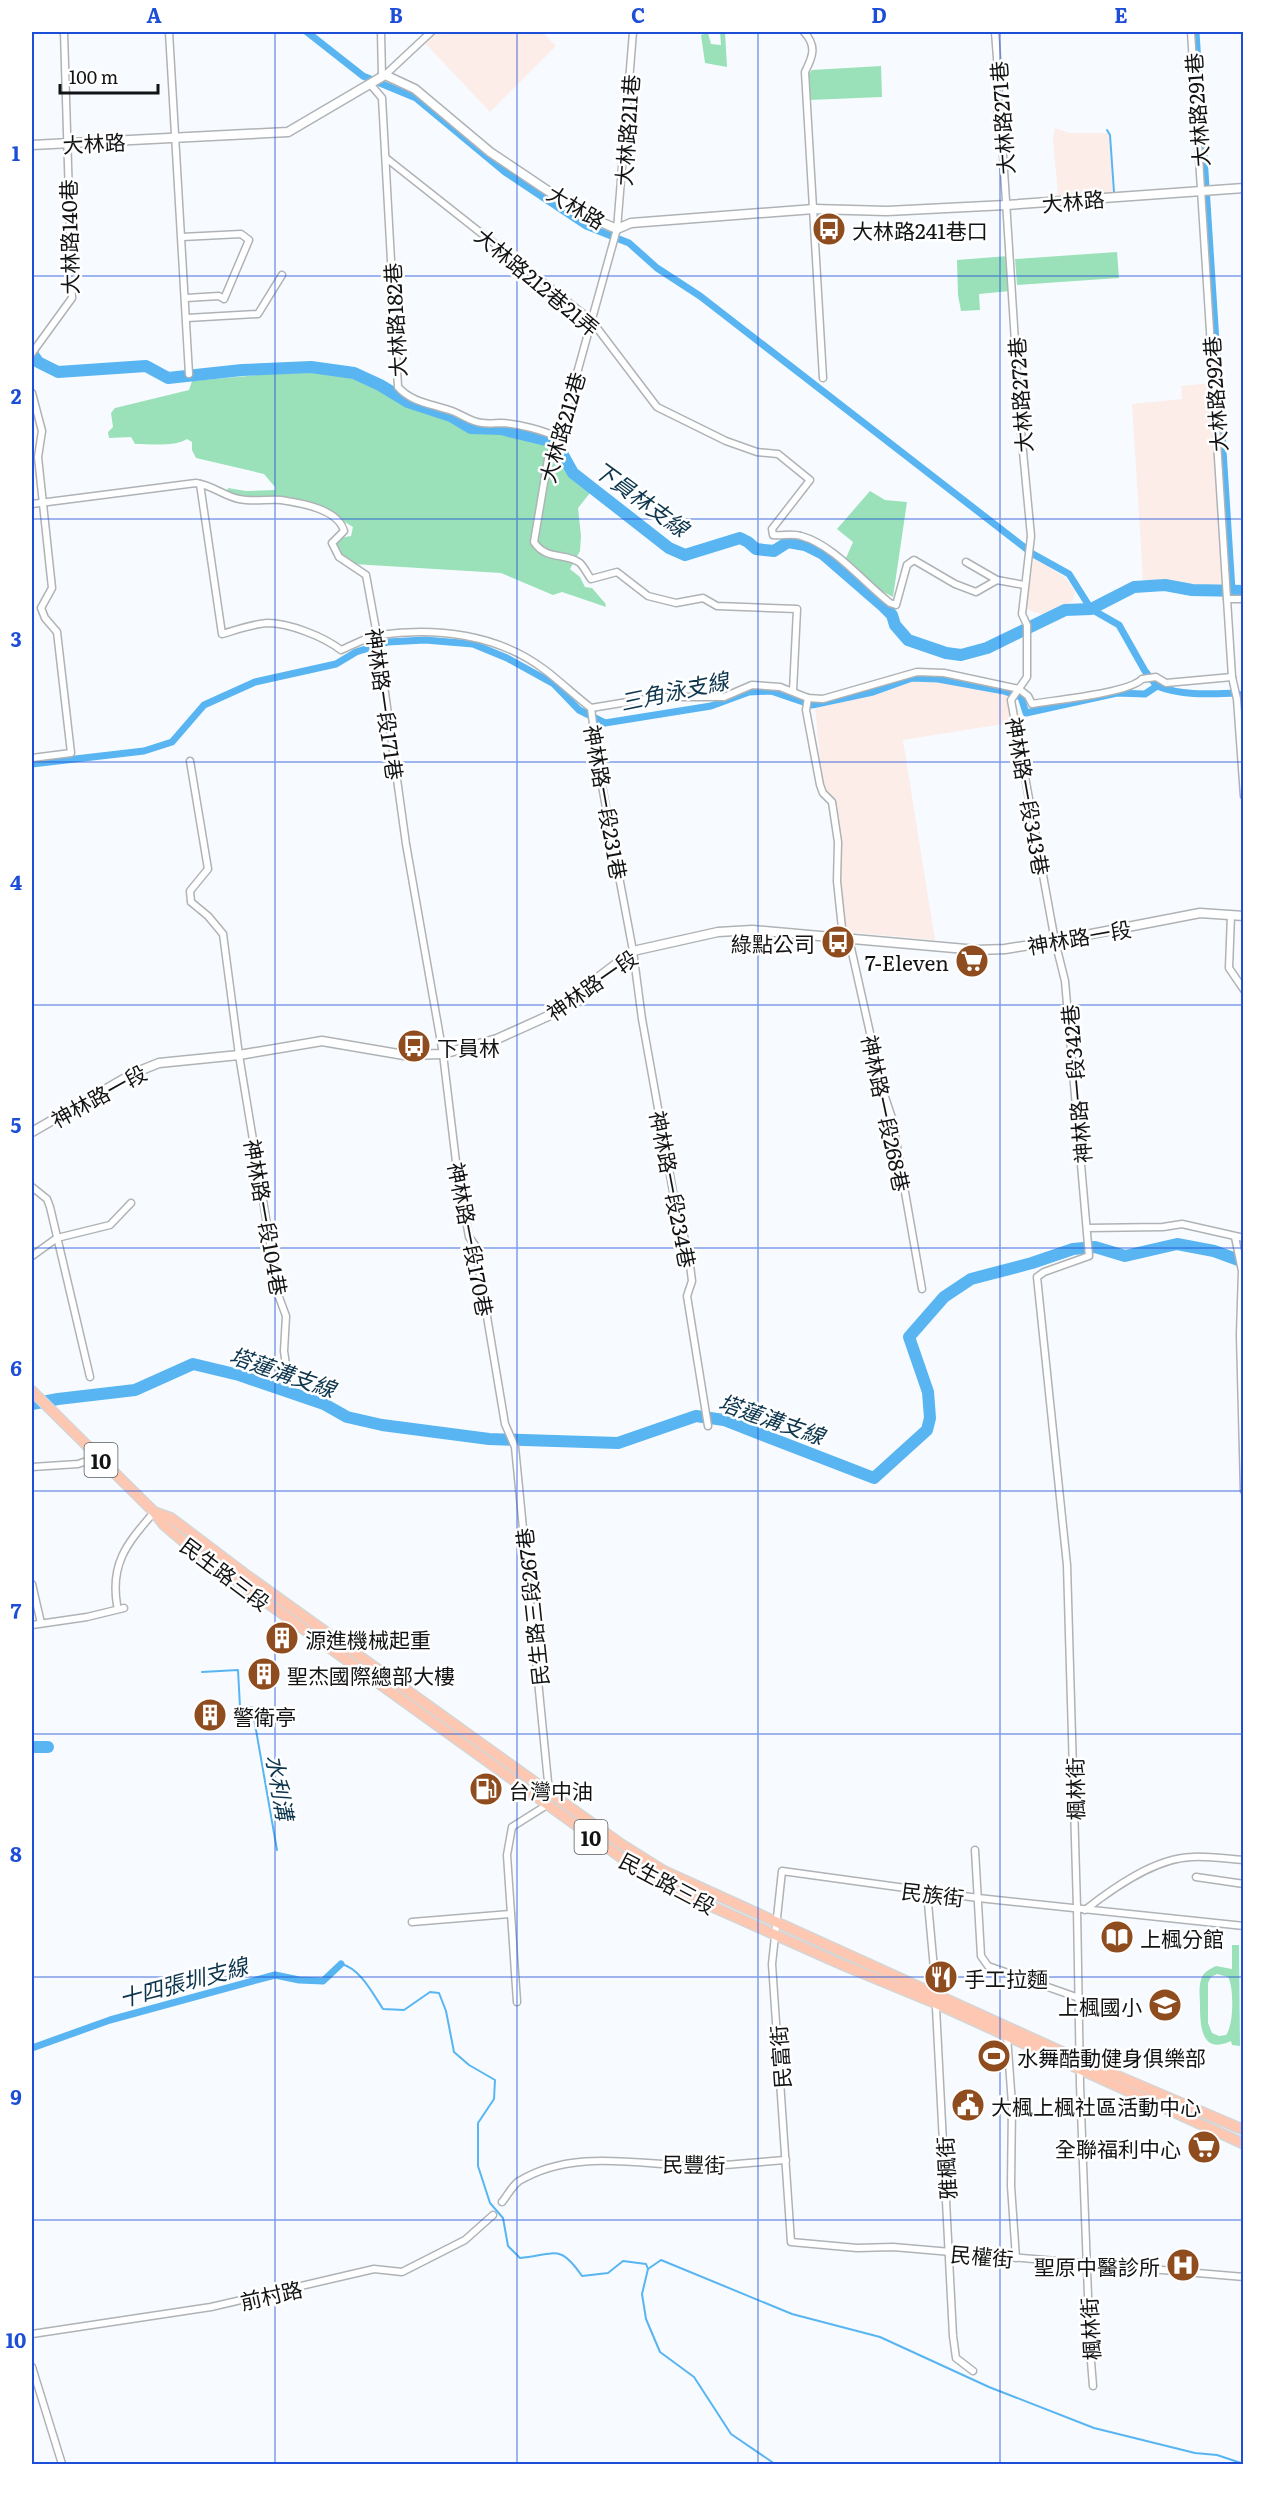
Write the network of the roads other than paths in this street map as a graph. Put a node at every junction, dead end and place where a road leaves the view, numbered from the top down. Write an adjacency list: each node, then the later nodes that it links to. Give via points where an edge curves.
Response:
1 (64, 32): 12 (street, 大林路140巷)
2 (170, 32): 11 (street)
3 (381, 32): 9 (street)
4 (430, 32): 9 (street)
5 (633, 32): 19 (street, 大林路211巷)
6 (804, 32): 18 (street, via 814,48 806,72)
7 (995, 32): 17 (street, 大林路271巷, via 997,123 1002,139)
8 (1191, 32): 16 (street, 大林路291巷)
9 (383, 77): 10 (street, 大林路); 19 (street, 大林路, via 415,89 490,152 584,214)
10 (370, 85): 11 (street, 大林路, via 288,132); 14 (street, 大林路182巷, via 382,98)
11 (174, 138): 12 (street, 大林路); 20 (street)
12 (66, 143): 13 (street, 大林路); 26 (street, 大林路140巷, via 72,298)
13 (32, 145)
14 (386, 158): 24 (street, 大林路212巷21弄); 31 (street, 大林路182巷, via 398,387 404,394 434,408 471,420 503,423)
15 (1244, 188): 16 (street, 大林路)
16 (1201, 189): 17 (street, 大林路); 40 (street, 大林路292巷)
17 (1006, 205): 18 (street, 大林路, via 887,211); 39 (street, 大林路272巷, via 1031,536)
18 (814, 209): 19 (street, 大林路, via 631,223); 29 (street)
19 (617, 229): 24 (street, 大林路212巷)
20 (182, 237): 22 (street); 22 (street, via 241,234 249,240 224,299)
21 (282, 275): 23 (street, via 258,314)
22 (186, 298): 23 (street)
23 (187, 318): 28 (street)
24 (591, 320): 31 (street, 大林路212巷); 38 (street, 大林路212巷21弄, via 657,406 726,441 757,452 778,454 810,480 772,529 773,535 800,535 817,541 896,605 907,565 914,560 976,592)
25 (32, 337): 26 (street)
26 (38, 345): 27 (street, 大林路140巷)
27 (32, 353)
28 (189, 374)
29 (823, 378)
30 (32, 393): 32 (street, via 42,431)
31 (560, 438): 45 (street, 大林路212巷, via 546,465 534,542 538,548 580,563 591,579 617,572 648,596 676,603 703,598 717,606 797,609)
32 (40, 447): 33 (street); 35 (street)
33 (32, 450)
34 (200, 484): 35 (street); 42 (street, 神林路一段171巷, via 240,500 280,500 332,513 344,531 332,543 339,557 366,575); 42 (street, 神林路一段231巷, via 222,634 266,623 281,625 326,639 341,650)
35 (43, 502): 36 (street); 49 (street, via 52,588 41,608 57,632 71,753)
36 (32, 504)
37 (966, 562): 38 (street)
38 (998, 580): 39 (street)
39 (1024, 585): 44 (street, 神林路一段343巷, via 1027,677)
40 (1227, 598): 41 (street); 43 (street, 大林路292巷)
41 (1244, 599)
42 (377, 635): 48 (street, 神林路一段231巷, via 424,632 473,636 544,669); 58 (street, 神林路一段171巷, via 406,844)
43 (1232, 677): 44 (street, via 1166,683 1156,677 1098,694 1032,704); 47 (street, 大林路292巷)
44 (1019, 689): 46 (street, via 944,673 917,672 824,699); 55 (street, 神林路一段343巷, via 1011,700)
45 (793, 691): 46 (street); 48 (street, via 752,685 724,697 658,697)
46 (808, 698): 54 (street, 神林路一段268巷, via 806,710 820,785 832,802 838,842 837,881)
47 (1240, 701): 51 (street, 大林路292巷)
48 (591, 708): 56 (street, 神林路一段231巷)
49 (32, 758)
50 (190, 761): 59 (street, 神林路一段104巷, via 208,869 190,891 191,902 223,934)
51 (1244, 796)
52 (1230, 915): 53 (street, 神林路一段); 55 (street, 神林路一段, via 1200,913); 57 (street, via 1229,968)
53 (1244, 916)
54 (846, 938): 55 (street, 神林路一段, via 977,950); 56 (street, 神林路一段, via 752,930 718,932); 68 (street, 神林路一段268巷, via 892,1118)
55 (1054, 941): 63 (street, 神林路一段342巷, via 1065,981)
56 (633, 951): 58 (street, 神林路一段, via 548,1016 497,1039); 73 (street, 神林路一段234巷, via 677,1214 688,1249 692,1281 687,1296)
57 (1244, 990)
58 (443, 1054): 59 (street, 神林路一段, via 404,1055 322,1041); 72 (street, 神林路一段170巷, via 457,1170 469,1237 475,1245)
59 (239, 1055): 60 (street, 神林路一段, via 148,1066); 70 (street, 神林路一段104巷, via 279,1297 286,1316 284,1351)
60 (32, 1132)
61 (32, 1187): 65 (street, via 47,1199)
62 (131, 1203): 65 (street, via 110,1226)
63 (1087, 1228): 64 (street, via 1182,1224); 92 (street, 楓林街, via 1089,1256 1037,1277 1067,1565)
64 (1235, 1237): 66 (street); 76 (street, via 1242,1271)
65 (57, 1238): 67 (street); 69 (street)
66 (1244, 1238)
67 (32, 1256)
68 (922, 1289)
69 (90, 1377)
70 (288, 1379)
71 (33, 1393): 74 (main road, 民生路三段 / 10)
72 (505, 1424): 83 (street, 民生路三段267巷, via 515,1447)
73 (708, 1426)
74 (98, 1457): 75 (street, via 78,1464); 77 (main road, 民生路三段 / 10)
75 (32, 1467)
76 (1244, 1491)
77 (154, 1512): 79 (street, via 122,1554 113,1584); 83 (main road, 民生路三段 / 10, via 171,1518); 84 (main road, 民生路三段 / 10, via 202,1556)
78 (32, 1584): 81 (street)
79 (117, 1605)
80 (124, 1608): 81 (street)
81 (41, 1623): 82 (street)
82 (32, 1625)
83 (549, 1792): 95 (main road, 民生路三段 / 10, via 664,1871)
84 (547, 1805): 93 (street, via 512,1827 507,1855); 97 (main road, 民生路三段 / 10, via 658,1882)
85 (975, 1850): 91 (street)
86 (1244, 1860): 92 (street, via 1177,1859 1132,1878)
87 (782, 1871): 90 (street, 民族街); 95 (street, 民富街)
88 (1196, 1877): 89 (street)
89 (1244, 1884)
90 (927, 1892): 91 (street, 民族街); 99 (street, 雅楓街)
91 (978, 1898): 92 (street, 民族街); 98 (street, via 981,1956 988,1966)
92 (1081, 1909): 96 (street, 民族街); 98 (street, 楓林街)
93 (511, 1914): 94 (street); 100 (street)
94 (412, 1922)
95 (777, 1922): 97 (street, 民富街); 99 (main road, 民生路三段 / 10)
96 (1244, 1926)
97 (774, 1934): 99 (main road, 民生路三段 / 10); 106 (street, 民富街, via 772,1964)
98 (1079, 1998): 102 (street, 楓林街)
99 (935, 1999): 101 (main road, 民生路三段 / 10); 102 (main road, 民生路三段 / 10); 110 (street, 雅楓街)
100 (518, 2001)
101 (1007, 2036): 103 (main road, 民生路三段 / 10); 111 (street)
102 (1080, 2060): 103 (street, 楓林街); 104 (main road, 10)
103 (1081, 2071): 105 (main road, 10); 112 (street, 楓林街)
104 (1244, 2130)
105 (1244, 2144)
106 (786, 2160): 107 (street, 民豐街, via 701,2166 578,2161 517,2182); 109 (street, 民富街)
107 (502, 2202)
108 (493, 2215): 114 (street, 前村路, via 465,2240 402,2272 374,2269 212,2307)
109 (791, 2242): 110 (street, 民權街)
110 (949, 2253): 111 (street, 民權街); 116 (street, 雅楓街, via 956,2358)
111 (1016, 2258): 112 (street, 民權街)
112 (1086, 2264): 113 (street, 民權街); 117 (street, 楓林街)
113 (1244, 2277)
114 (32, 2334)
115 (32, 2367): 118 (street)
116 (973, 2371)
117 (1093, 2386)
118 (62, 2464)

